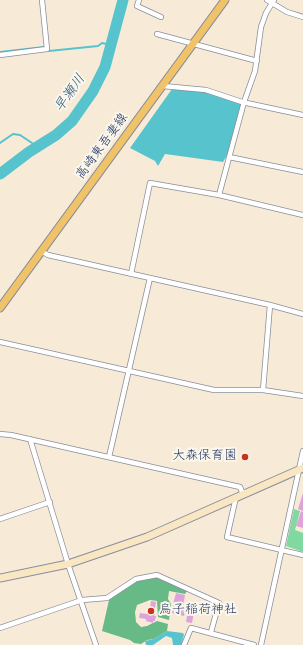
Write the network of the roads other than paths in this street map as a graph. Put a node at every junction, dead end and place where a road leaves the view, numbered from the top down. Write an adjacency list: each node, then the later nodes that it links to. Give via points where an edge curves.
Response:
1 (42, 0): 10 (street, via 47,49)
2 (140, 0): 6 (street, via 137,6)
3 (225, 0): 9 (main road, 高崎東吾妻線)
4 (267, 0): 5 (street)
5 (273, 2): 7 (street, via 287,12); 11 (street, via 261,27)
6 (161, 17)
7 (303, 17)
8 (157, 34): 9 (street)
9 (193, 45): 11 (street); 12 (main road, 高崎東吾妻線)
10 (0, 55)
11 (257, 61): 13 (street)
12 (163, 86): 13 (street, via 206,90); 19 (main road, 高崎東吾妻線)
13 (244, 102): 14 (street); 15 (street)
14 (303, 114)
15 (229, 157): 16 (street); 17 (street)
16 (303, 172)
17 (219, 195): 18 (street); 20 (street, via 150,183)
18 (303, 215)
19 (41, 251): 20 (street, via 48,255); 23 (main road, 高崎東吾妻線)
20 (131, 274): 21 (street)
21 (150, 278): 22 (street); 26 (street)
22 (270, 305): 24 (street); 27 (street)
23 (0, 308)
24 (303, 314)
25 (0, 342): 26 (street)
26 (128, 371): 27 (street, via 214,390); 32 (street)
27 (263, 390): 28 (street)
28 (303, 396)
29 (0, 434): 30 (street)
30 (30, 439): 32 (street); 35 (street)
31 (303, 451): 33 (street)
32 (109, 457): 34 (street, via 240,487)
33 (301, 469): 34 (street); 37 (street)
34 (240, 495): 37 (street, via 228,537); 39 (street, via 147,538)
35 (50, 502): 36 (street); 39 (street)
36 (0, 518)
37 (282, 549): 38 (street); 47 (street)
38 (303, 555)
39 (68, 564): 40 (street); 41 (street)
40 (0, 578)
41 (82, 600): 42 (street); 43 (street, via 107,598 136,579 157,575 219,604); 44 (street)
42 (0, 628)
43 (211, 632): 45 (street, via 191,628); 46 (street)
44 (96, 645)
45 (184, 645)
46 (254, 645)
47 (261, 645)

